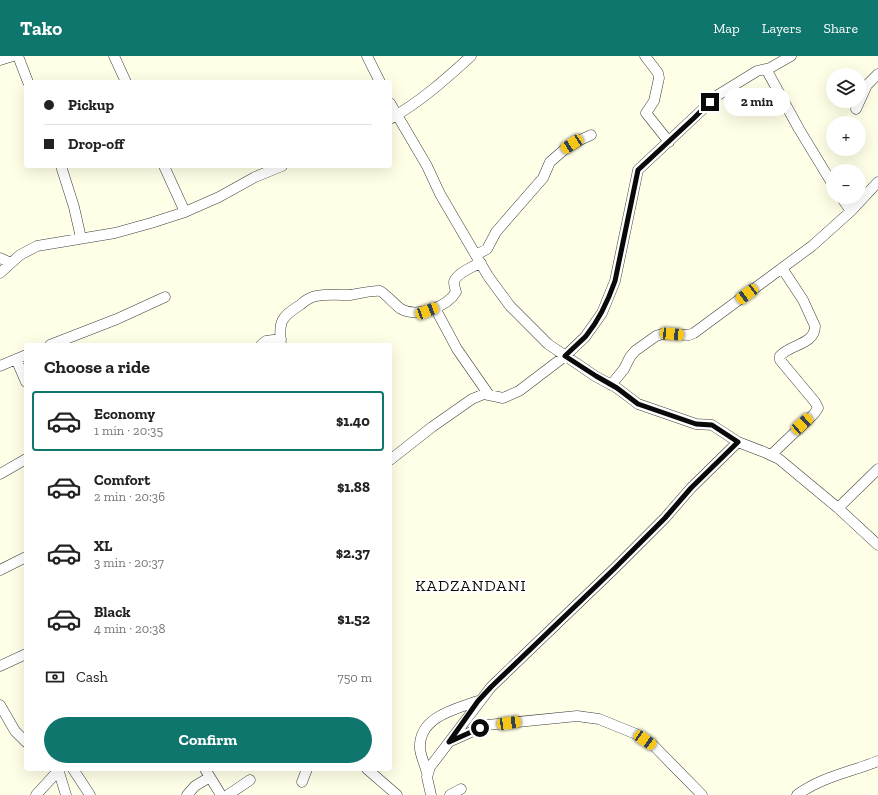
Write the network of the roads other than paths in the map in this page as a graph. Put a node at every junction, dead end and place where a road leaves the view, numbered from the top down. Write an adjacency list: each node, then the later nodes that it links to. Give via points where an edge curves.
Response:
1 (13, 56): 8 (street)
2 (18, 56): 11 (street)
3 (114, 56): 12 (street)
4 (367, 56): 13 (street)
5 (471, 56): 15 (street)
6 (645, 56): 17 (street, via 659,78 654,101 646,113)
7 (791, 56): 9 (street)
8 (0, 60)
9 (766, 69): 17 (street, via 758,71 718,95); 21 (street)
10 (878, 74): 14 (street, via 867,85)
11 (27, 80)
12 (125, 80)
13 (379, 80)
14 (856, 110)
15 (394, 117): 28 (street)
16 (591, 135): 28 (street, via 565,149 550,162 543,178 496,232)
17 (669, 142): 38 (street, via 638,170 612,291 595,324)
18 (62, 168): 26 (street)
19 (165, 168): 25 (street)
20 (277, 168): 25 (street)
21 (826, 174)
22 (878, 182): 24 (street)
23 (846, 204): 24 (street)
24 (851, 211): 30 (street, via 812,246)
25 (185, 212): 26 (street, via 115,233)
26 (81, 238): 29 (street, via 37,246 24,252)
27 (0, 258): 29 (street)
28 (478, 259): 33 (street, via 454,282 456,292 453,296); 38 (street, via 495,287 525,322)
29 (11, 263): 31 (street)
30 (782, 268): 42 (street, via 694,333 656,336 635,351); 45 (street, via 803,300 814,330 808,340 784,352 780,360 818,408)
31 (0, 273)
32 (165, 297): 35 (street)
33 (435, 308): 34 (street, via 420,312 404,310 379,291 316,296 307,299 284,316); 43 (street, via 457,349)
34 (281, 342): 36 (street)
35 (55, 343)
36 (264, 343)
37 (24, 356): 39 (street)
38 (565, 356): 42 (street); 43 (street, via 508,397)
39 (16, 359): 40 (street); 41 (street)
40 (0, 366)
41 (24, 377)
42 (611, 385): 44 (street, via 641,405 696,424 712,425)
43 (489, 395): 46 (street, via 484,394 472,399)
44 (738, 442): 45 (street); 56 (street, via 615,568)
45 (771, 454): 50 (street)
46 (392, 458)
47 (24, 460): 49 (street)
48 (878, 469): 50 (street)
49 (0, 474)
50 (838, 508): 51 (street)
51 (878, 544)
52 (24, 557): 53 (street)
53 (0, 570)
54 (24, 655): 55 (street)
55 (0, 666)
56 (478, 701): 60 (street); 68 (street, via 439,716 428,724 421,738 420,748)
57 (0, 705): 58 (street)
58 (3, 720): 59 (street)
59 (24, 740)
60 (449, 742): 68 (street); 81 (street, via 487,725 577,716 599,719 636,734 654,746)
61 (878, 761): 82 (street, via 824,780)
62 (57, 771): 72 (street)
63 (58, 771): 73 (street)
64 (74, 771): 74 (street)
65 (306, 771): 70 (street)
66 (369, 771): 78 (street)
67 (207, 773): 75 (street); 76 (street)
68 (427, 773): 79 (street)
69 (250, 780): 77 (street)
70 (302, 782)
71 (461, 789): 80 (street)
72 (36, 795)
73 (66, 795)
74 (90, 795)
75 (187, 795)
76 (221, 795)
77 (228, 795)
78 (397, 795)
79 (431, 795)
80 (450, 795)
81 (702, 795)
82 (797, 795)

